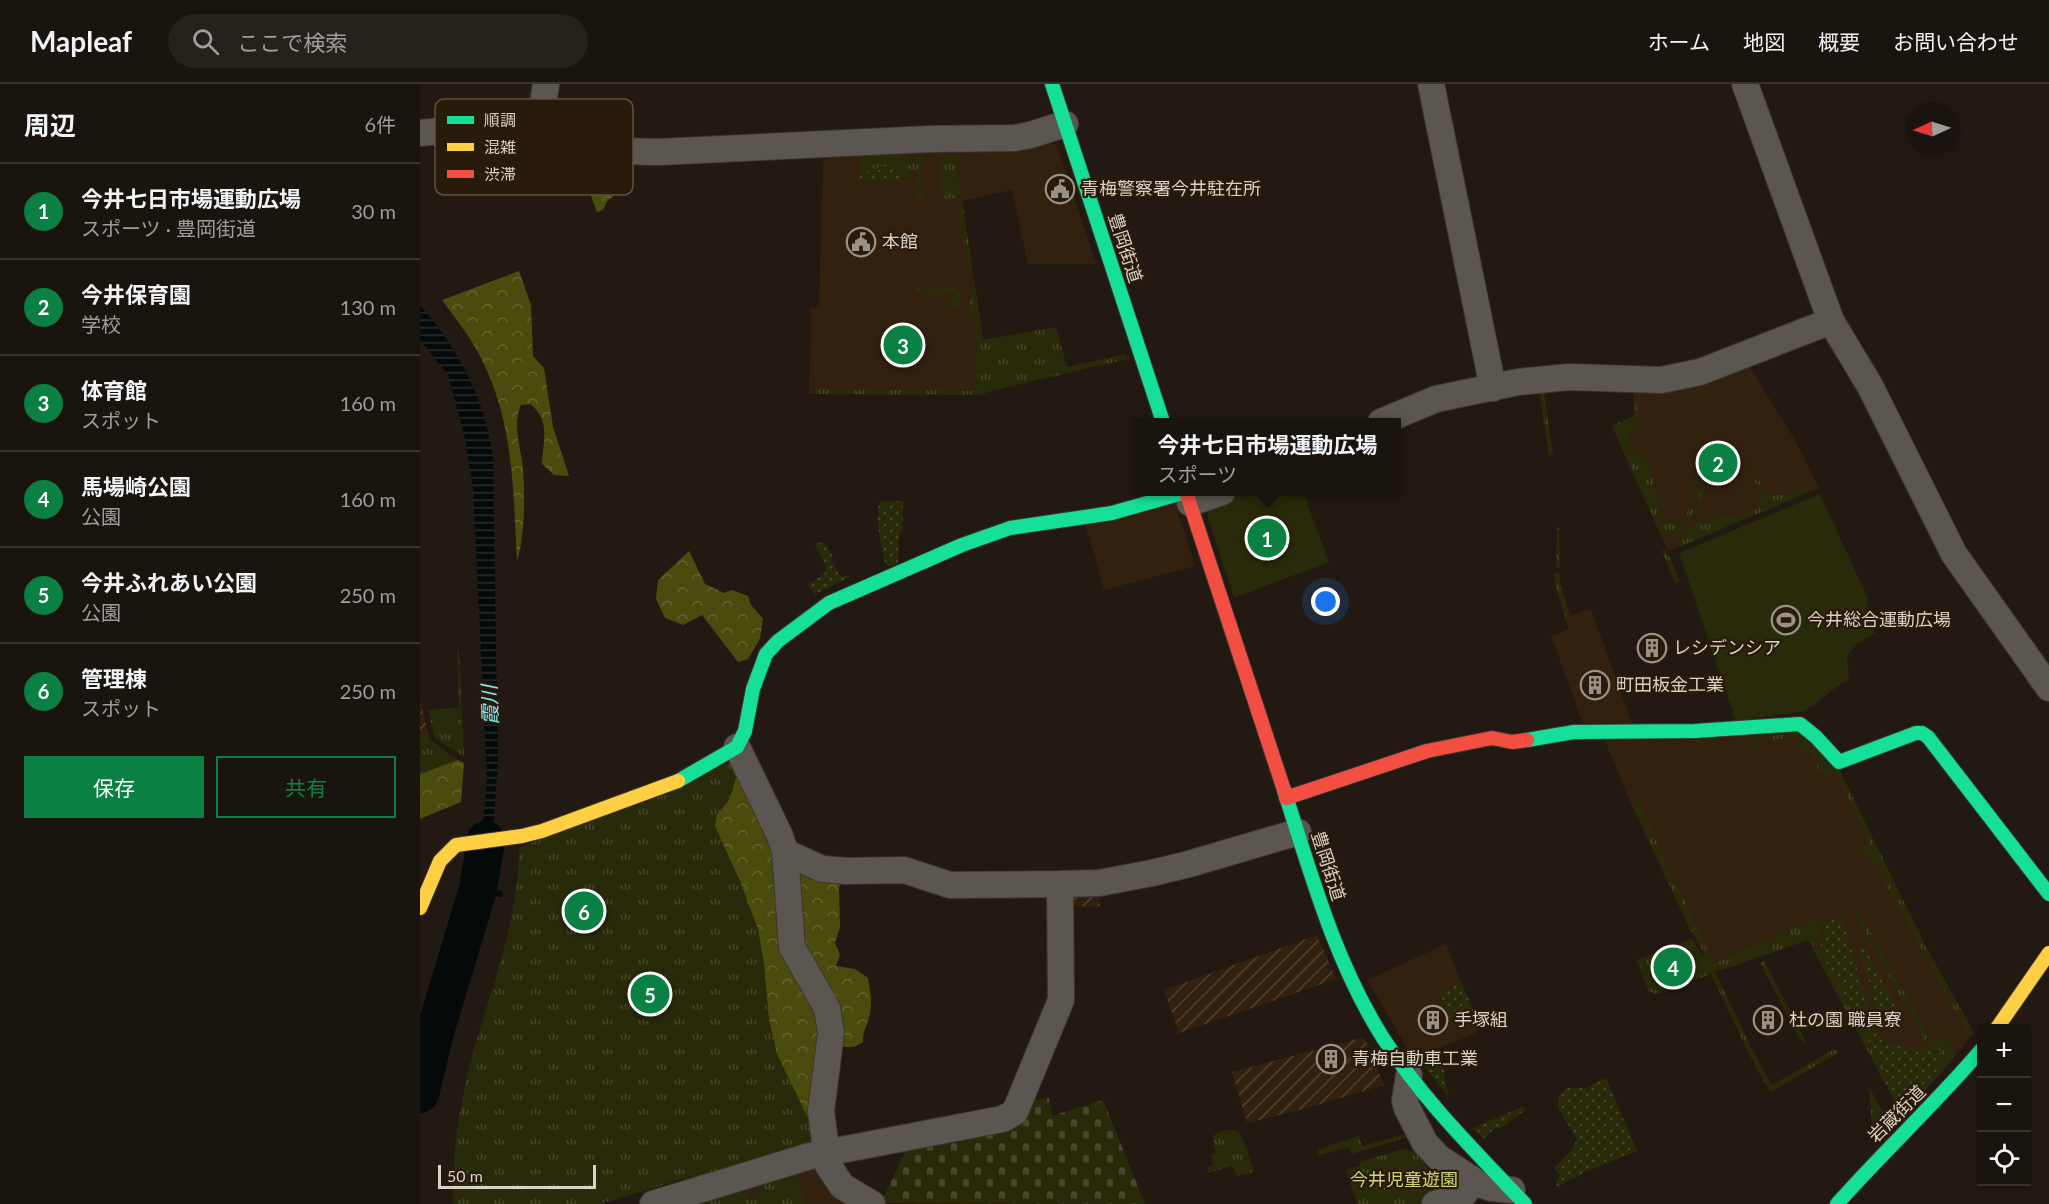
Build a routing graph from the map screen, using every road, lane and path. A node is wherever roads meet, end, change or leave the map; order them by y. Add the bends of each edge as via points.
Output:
1 (546, 84) edge
2 (1052, 84) edge
3 (1431, 84) edge
4 (1745, 84) edge
5 (544, 99) edge
6 (1065, 124) junction
7 (435, 132) edge
8 (420, 133) edge
9 (633, 151) edge
10 (1831, 321) junction
11 (1494, 388) junction
12 (1161, 418) edge
13 (1393, 418) edge
14 (1187, 496) edge
15 (2049, 688) edge
16 (737, 747) junction
17 (1287, 798) junction
18 (1298, 832) junction
19 (785, 852) junction
20 (1060, 884) junction
21 (2049, 894) edge
22 (420, 908) edge
23 (2049, 952) edge
24 (2000, 1024) edge
25 (1977, 1055) edge
26 (1409, 1075) junction
27 (825, 1153) junction
28 (1446, 1162) junction
29 (1473, 1181) junction
30 (1518, 1197) edge
31 (1439, 1202) edge
32 (653, 1204) edge
33 (872, 1204) edge
34 (1837, 1204) edge

1 - 5 street
2 - 6 street, 豊岡街道
3 - 11 street
4 - 10 street
6 - 9 street via 1007,139
6 - 12 street, 豊岡街道
7 - 8 street
10 - 11 street via 1681,377 1647,380 1569,376
10 - 15 street via 1870,386 1954,554
11 - 13 street via 1436,399
14 - 16 street via 1112,513 1011,528 828,603 766,654
14 - 17 street, 豊岡街道
16 - 19 street
16 - 22 street via 678,781 542,831 456,845 440,861
17 - 18 street, 豊岡街道
17 - 21 street via 1427,751 1492,738 1512,742 1574,732 1695,731 1800,723 1839,762 1922,733 1954,768
18 - 20 street via 1152,873 1099,883
18 - 26 street, 豊岡街道 via 1331,932 1352,981
19 - 20 street via 822,869 904,870 950,885
19 - 27 street via 792,947 827,1008 831,1033 821,1111
20 - 27 street via 1061,1000 1015,1112 1003,1119
23 - 24 street
25 - 34 street, 岩蔵街道
26 - 28 street via 1407,1108 1429,1148
26 - 30 street, 豊岡街道
27 - 32 street
27 - 33 street via 842,1186
28 - 29 street
28 - 31 street via 1438,1186
29 - 30 street
29 - 31 street via 1464,1194

